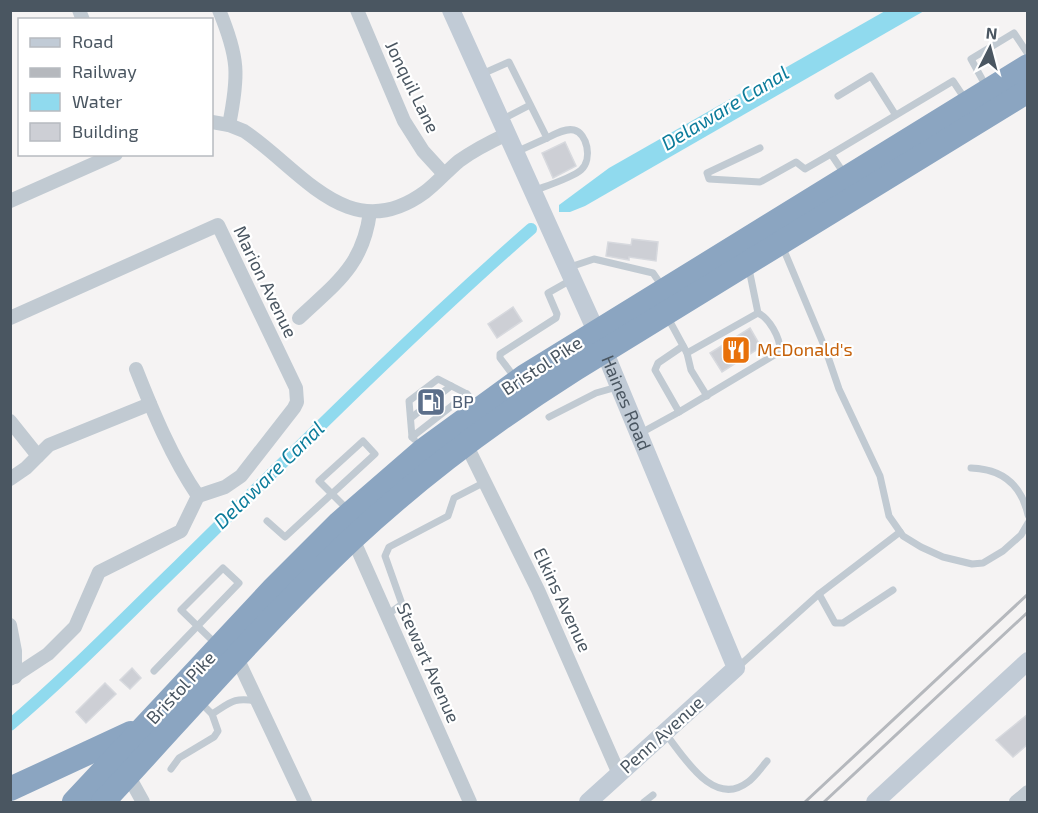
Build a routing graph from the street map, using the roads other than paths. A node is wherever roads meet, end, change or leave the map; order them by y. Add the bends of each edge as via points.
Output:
1 (219, 10) edge
2 (357, 10) edge
3 (452, 10) edge
4 (1028, 54) edge
5 (1028, 66) edge
6 (479, 75) junction
7 (989, 90) junction
8 (1028, 91) edge
9 (838, 96) dead end
10 (967, 103) junction
11 (530, 105) junction
12 (895, 114) junction
13 (213, 123) edge
14 (229, 125) junction
15 (504, 128) junction
16 (547, 138) junction
17 (760, 148) dead end
18 (515, 153) junction
19 (831, 154) junction
20 (111, 156) edge
21 (444, 174) junction
22 (846, 177) junction
23 (533, 191) junction
24 (10, 201) edge
25 (370, 212) junction
26 (781, 242) junction
27 (748, 262) junction
28 (570, 273) junction
29 (665, 301) junction
30 (758, 313) junction
31 (10, 318) edge
32 (299, 318) dead end
33 (600, 341) junction
34 (685, 350) junction
35 (136, 369) dead end
36 (518, 381) junction
37 (451, 386) junction
38 (619, 386) junction
39 (438, 396) dead end
40 (707, 396) junction
41 (473, 401) junction
42 (150, 404) junction
43 (421, 410) dead end
44 (679, 412) junction
45 (549, 417) dead end
46 (411, 418) junction
47 (10, 421) edge
48 (639, 434) junction
49 (417, 444) junction
50 (466, 444) junction
51 (38, 456) junction
52 (971, 468) dead end
53 (10, 479) edge
54 (485, 482) junction
55 (332, 493) junction
56 (198, 496) junction
57 (351, 512) junction
58 (1028, 514) edge
59 (267, 521) dead end
60 (1028, 523) edge
61 (900, 532) junction
62 (353, 539) junction
63 (893, 590) dead end
64 (819, 594) junction
65 (387, 615) junction
66 (10, 625) edge
67 (196, 625) junction
68 (228, 652) junction
69 (1026, 664) edge
70 (736, 668) junction
71 (154, 670) dead end
72 (13, 678) edge
73 (258, 702) junction
74 (205, 707) junction
75 (148, 723) junction
76 (665, 733) junction
77 (767, 761) dead end
78 (171, 769) dead end
79 (619, 774) junction
80 (128, 775) junction
81 (10, 789) edge
82 (1028, 792) edge
83 (653, 795) dead end
84 (74, 802) edge
85 (103, 802) edge
86 (143, 802) edge
87 (305, 802) edge
88 (470, 802) edge
89 (588, 802) edge
90 (644, 802) edge
91 (875, 802) edge
92 (1016, 802) edge

1 - 14 street via 236,58
2 - 21 street, Jonquil Lane via 404,121
3 - 6 street, Haines Road
4 - 7 lane via 1014,33 971,59
5 - 7 highway, Bristol Pike
6 - 11 lane via 509,62
6 - 15 street, Haines Road
7 - 10 highway, Bristol Pike
8 - 26 highway, Bristol Pike
9 - 12 lane via 871,76
10 - 12 lane via 953,81
10 - 22 highway, Bristol Pike
11 - 15 lane
11 - 16 lane
12 - 19 lane
13 - 14 street
14 - 25 street via 253,137 335,202
15 - 18 street, Haines Road
15 - 21 street
16 - 18 lane
16 - 23 lane via 575,130 589,153 588,160 580,171
17 - 19 lane via 707,173 709,178 760,182 796,162 805,169
18 - 23 street, Haines Road
19 - 22 lane
20 - 24 street
21 - 25 street via 408,202
22 - 29 highway, Bristol Pike
23 - 28 street, Haines Road
25 - 32 street via 354,263
26 - 27 highway, Bristol Pike
26 - 61 lane via 839,389 880,476 889,516
27 - 29 highway, Bristol Pike
27 - 30 lane
28 - 29 lane via 594,258 653,273
28 - 33 street, Haines Road
28 - 36 lane via 548,293 556,318 500,354
29 - 33 highway, Bristol Pike
29 - 34 lane
30 - 34 lane
30 - 40 lane via 765,316 780,341 780,350
31 - 56 street, Marion Avenue via 218,225 296,388 297,402 241,476 225,487
33 - 36 highway, Bristol Pike
33 - 38 street, Haines Road
33 - 50 highway, Bristol Pike
34 - 40 lane via 691,370
34 - 44 lane via 657,363 655,370
35 - 42 street
36 - 41 highway, Bristol Pike
37 - 39 lane
37 - 41 lane
37 - 46 lane via 438,379 409,401
38 - 45 lane
38 - 48 street, Haines Road
40 - 44 lane
41 - 49 highway, Bristol Pike
42 - 51 street via 49,445
42 - 56 street
43 - 46 lane
44 - 48 lane
46 - 49 lane
47 - 51 street
48 - 70 street, Haines Road
49 - 57 highway, Bristol Pike
50 - 54 street, Elkins Avenue
50 - 62 highway, Bristol Pike
51 - 53 street
52 - 58 lane via 1003,475 1017,490
54 - 65 lane via 454,498 447,516 389,547 385,556 402,604
54 - 79 street, Elkins Avenue via 538,590
55 - 55 lane via 320,481 363,441 375,454
55 - 57 lane
55 - 59 lane via 285,537
56 - 72 street via 181,531 99,572 75,627 48,654
57 - 68 highway, Bristol Pike via 290,572
60 - 61 lane via 1021,536 1003,551 972,564 921,547
61 - 64 lane
62 - 65 street, Stewart Avenue
62 - 68 highway, Bristol Pike
63 - 64 lane via 843,623 835,623
64 - 70 lane
65 - 88 street, Stewart Avenue
66 - 72 street via 15,651
67 - 67 lane via 181,610 223,568 238,583
67 - 68 lane
67 - 71 lane
68 - 73 street
68 - 74 highway, Bristol Pike
68 - 75 highway, Bristol Pike
69 - 91 street
70 - 76 street, Penn Avenue
73 - 74 lane via 241,699
73 - 87 street
74 - 78 lane via 218,731
74 - 80 highway, Bristol Pike
75 - 81 highway
75 - 84 highway, Bristol Pike
76 - 77 lane via 700,777 724,790 748,783
76 - 79 street, Penn Avenue
79 - 89 street, Penn Avenue
80 - 85 highway, Bristol Pike
80 - 86 street
82 - 92 street
83 - 90 lane

